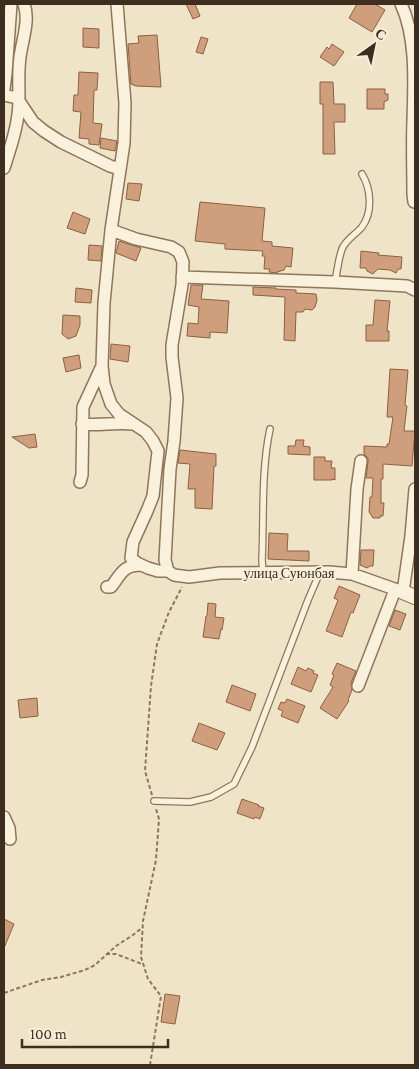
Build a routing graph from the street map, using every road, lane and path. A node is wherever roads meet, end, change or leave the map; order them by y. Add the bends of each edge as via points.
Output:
1 (11, 4) edge
2 (24, 4) edge
3 (117, 4) edge
4 (401, 4) edge
5 (21, 52) junction
6 (8, 55) junction
7 (4, 89) edge
8 (4, 95) edge
9 (19, 101) junction
10 (4, 168) edge
11 (120, 168) junction
12 (362, 174) dead end
13 (414, 202) edge
14 (111, 230) junction
15 (182, 277) junction
16 (335, 282) junction
17 (415, 290) edge
18 (102, 366) junction
19 (82, 424) junction
20 (134, 424) junction
21 (270, 429) dead end
22 (361, 461) dead end
23 (80, 482) dead end
24 (415, 489) edge
25 (141, 565) junction
26 (168, 571) junction
27 (320, 572) junction
28 (263, 573) junction
29 (352, 574) junction
30 (189, 577) junction
31 (107, 587) dead end
32 (404, 593) edge
33 (358, 686) dead end
34 (154, 801) junction
35 (4, 817) edge
36 (10, 839) dead end
37 (143, 927) junction
38 (106, 954) junction
39 (143, 965) junction
40 (4, 994) edge
41 (150, 1065) edge

1 - 6 street
2 - 5 street via 26,21
3 - 11 street via 125,103
4 - 13 street via 411,40
5 - 6 street
5 - 9 street
6 - 7 street
8 - 9 street
9 - 10 street via 13,140
9 - 11 street via 33,122 44,131 110,166
11 - 14 street
12 - 16 lane via 367,182 369,210 362,227 343,246
14 - 15 street via 179,252 183,262
14 - 18 street
15 - 16 street
15 - 26 street via 172,357 177,398 165,560
16 - 17 street via 407,286
18 - 19 street via 83,407
18 - 20 street via 111,404
19 - 20 street
19 - 23 street
20 - 25 street via 146,432 158,451 153,496 133,542 131,558
21 - 28 lane via 265,473
22 - 29 street
24 - 32 street
25 - 26 street
25 - 31 street via 130,566 112,587
26 - 30 street
27 - 28 street, улица Суюнбая
27 - 29 street, улица Суюнбая
27 - 34 lane via 252,747 234,784 211,797 190,802
28 - 30 street, улица Суюнбая
29 - 32 street, улица Суюнбая
30 - 34 path via 169,612 157,644 145,771
32 - 33 street
34 - 37 path via 159,818 156,860
35 - 36 street via 10,828
37 - 38 path
37 - 39 path via 140,957
38 - 39 path via 116,954
38 - 40 path via 85,970 42,980
39 - 41 path via 148,979 161,996

